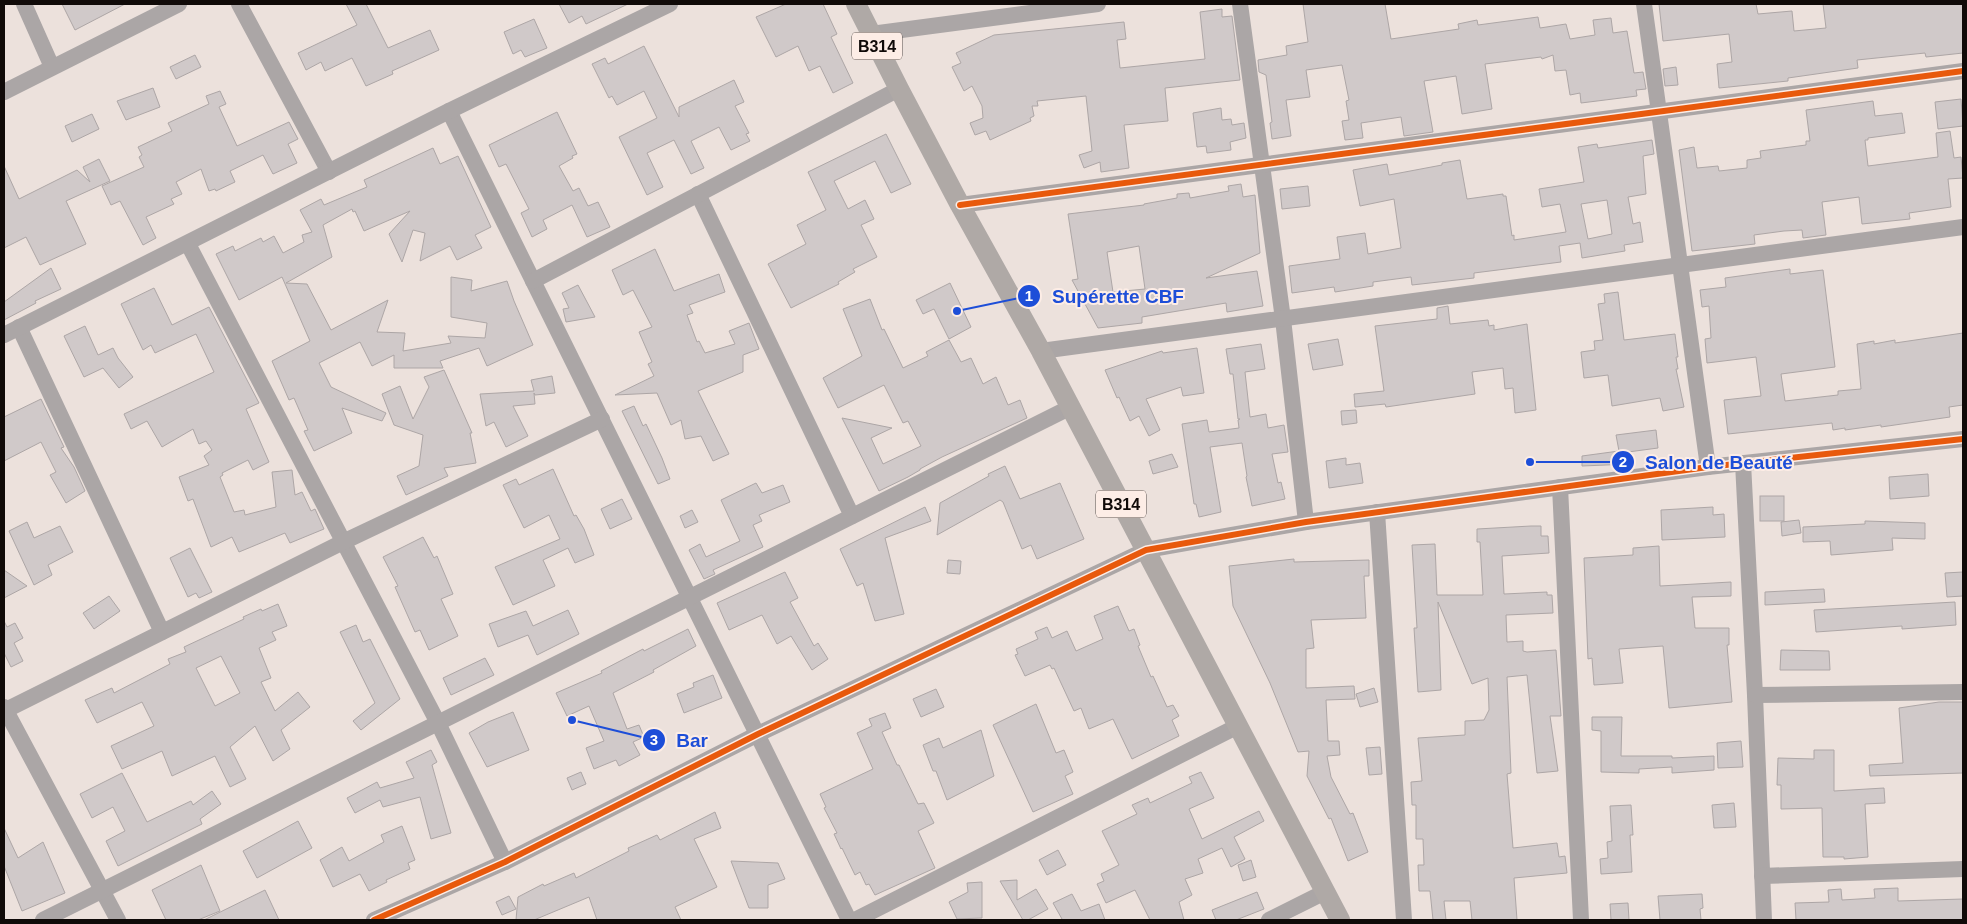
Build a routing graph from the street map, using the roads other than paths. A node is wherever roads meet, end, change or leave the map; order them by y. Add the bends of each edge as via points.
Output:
1 (24, 4) edge
2 (179, 4) edge
3 (239, 4) edge
4 (670, 4) edge
5 (856, 4) edge
6 (1098, 4) edge
7 (1240, 4) edge
8 (1644, 4) edge
9 (871, 34) junction
10 (52, 67) junction
11 (1963, 71) edge
12 (899, 89) junction
13 (4, 92) edge
14 (449, 110) junction
15 (1658, 112) junction
16 (1261, 165) junction
17 (329, 172) junction
18 (698, 194) junction
19 (960, 205) junction
20 (1963, 227) edge
21 (188, 244) junction
22 (1680, 266) junction
23 (533, 281) junction
24 (1283, 319) junction
25 (19, 327) junction
26 (4, 335) edge
27 (1041, 351) junction
28 (1071, 407) junction
29 (602, 419) junction
30 (1963, 439) edge
31 (1743, 463) junction
32 (1708, 467) junction
33 (1560, 488) junction
34 (1377, 512) junction
35 (852, 516) junction
36 (1306, 522) junction
37 (343, 542) junction
38 (1146, 550) junction
39 (690, 598) junction
40 (162, 632) junction
41 (1963, 692) edge
42 (1755, 695) junction
43 (4, 709) edge
44 (438, 723) junction
45 (1238, 726) junction
46 (758, 734) junction
47 (505, 862) junction
48 (1963, 869) edge
49 (1762, 876) junction
50 (102, 890) junction
51 (1325, 892) junction
52 (43, 920) edge
53 (118, 920) edge
54 (374, 920) edge
55 (849, 920) edge
56 (855, 920) edge
57 (1268, 920) edge
58 (1340, 920) edge
59 (1404, 920) edge
60 (1581, 920) edge
61 (1764, 920) edge

1 - 10 street
2 - 10 street
3 - 17 street
4 - 14 street
5 - 9 main road, B314
6 - 9 street
7 - 16 street
8 - 15 street
9 - 12 main road, B314
10 - 13 street
11 - 15 street
12 - 18 street
12 - 19 main road, B314
14 - 17 street
14 - 23 street
15 - 16 street
15 - 22 street
16 - 19 street
16 - 24 street
17 - 21 street
18 - 23 street
18 - 35 street
19 - 27 main road, B314
20 - 22 street
21 - 25 street
21 - 37 street
22 - 24 street
22 - 32 street
23 - 29 street
24 - 27 street
24 - 36 street
25 - 26 street
25 - 40 street
27 - 28 main road, B314
28 - 35 street
28 - 38 main road, B314
29 - 37 street
29 - 39 street
30 - 31 street
31 - 32 street
31 - 42 street
32 - 33 street
33 - 34 street
33 - 60 street
34 - 36 street
34 - 59 street
35 - 39 street
36 - 38 street
37 - 40 street
37 - 44 street
38 - 45 main road, B314
38 - 46 street
39 - 44 street
39 - 46 street
40 - 43 street
41 - 42 street
42 - 49 street
43 - 50 street
44 - 47 street
44 - 50 street
45 - 51 main road, B314
45 - 56 street
46 - 47 street
46 - 55 street
47 - 54 street
48 - 49 street
49 - 61 street
50 - 52 street
50 - 53 street
51 - 57 street
51 - 58 main road, B314

